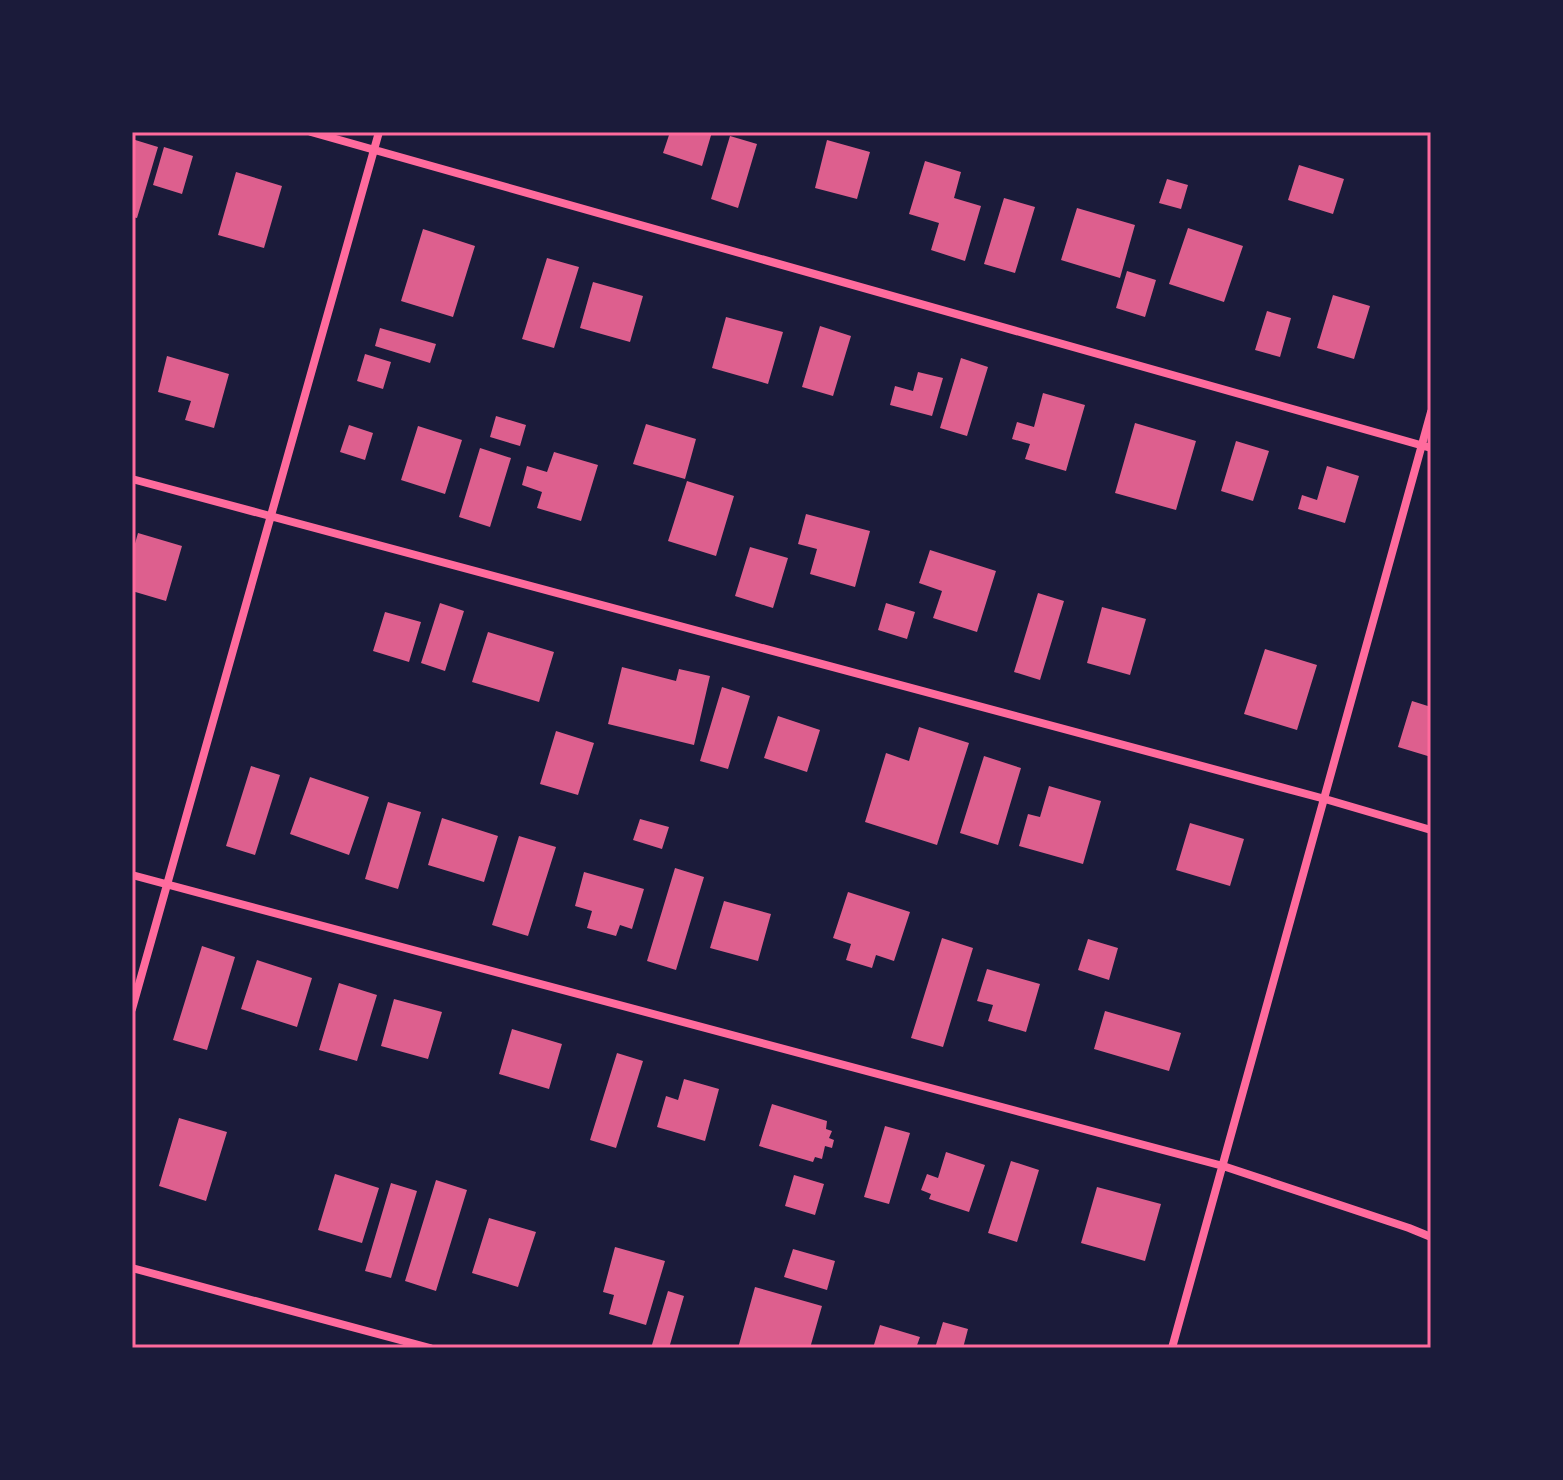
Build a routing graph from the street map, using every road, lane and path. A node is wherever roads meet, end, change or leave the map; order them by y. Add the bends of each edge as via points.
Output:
1 (311, 132) edge
2 (379, 132) edge
3 (374, 149) junction
4 (1431, 412) edge
5 (1427, 447) edge
6 (132, 479) edge
7 (270, 516) junction
8 (1325, 799) junction
9 (1431, 830) edge
10 (132, 875) edge
11 (168, 885) junction
12 (132, 1009) edge
13 (1223, 1166) junction
14 (1431, 1237) edge
15 (132, 1268) edge
16 (430, 1348) edge
17 (1172, 1348) edge

1 - 3 street
2 - 3 street
3 - 5 street
3 - 7 street
4 - 5 street
5 - 8 street
6 - 7 street
7 - 8 street
7 - 11 street
8 - 9 street
8 - 13 street
10 - 11 street
11 - 12 street
11 - 13 street
13 - 14 street
13 - 17 street
15 - 16 street

